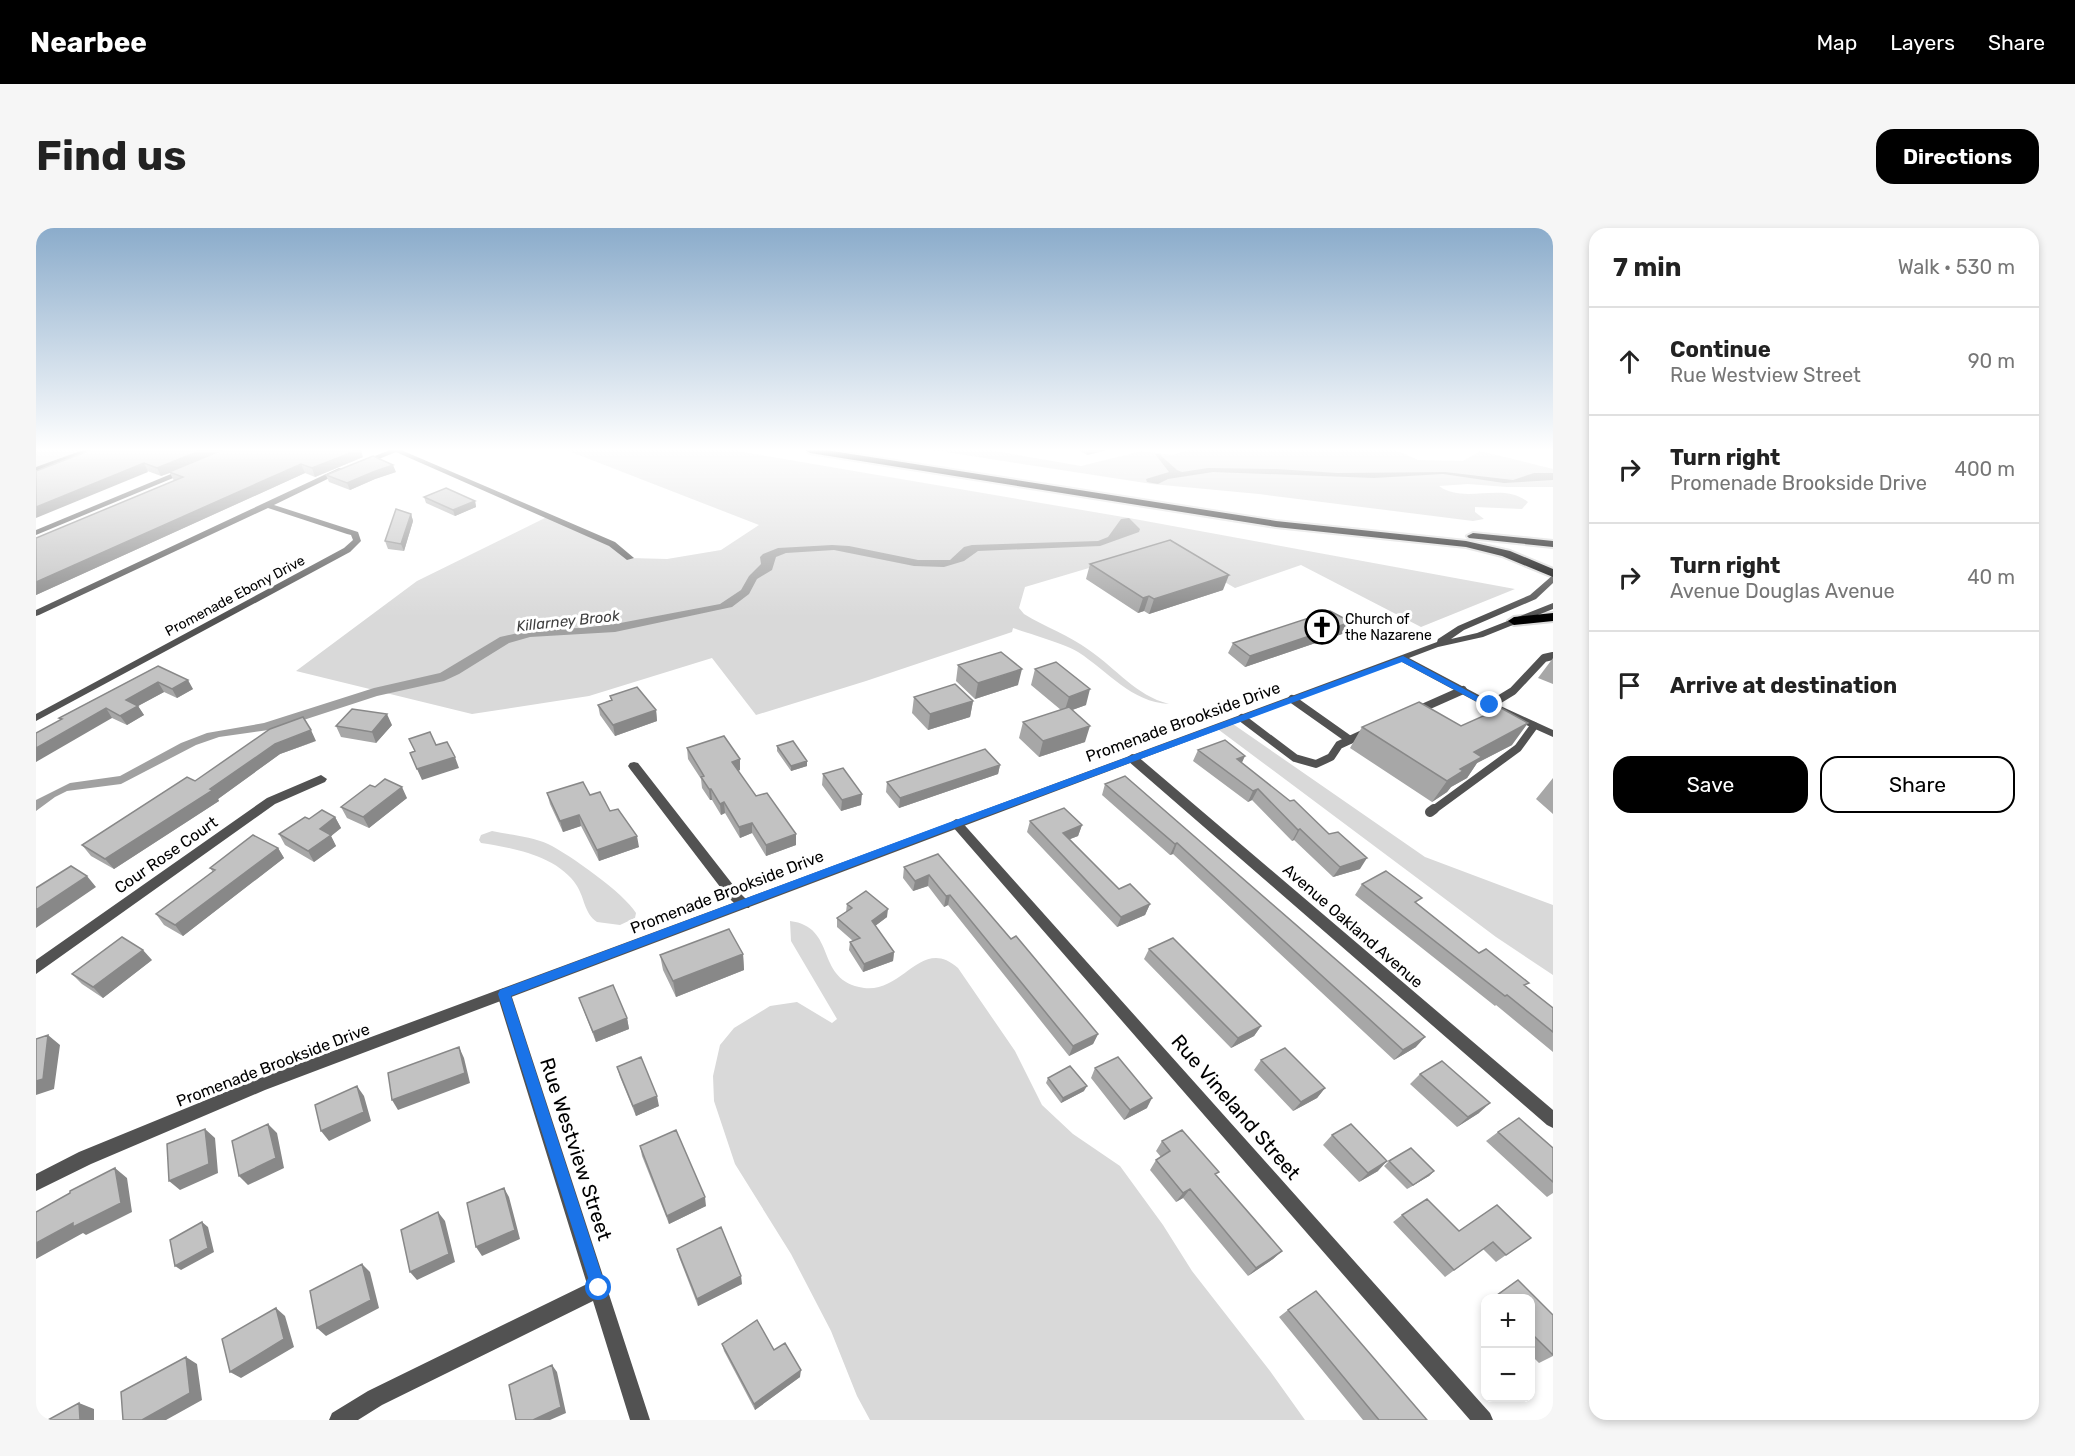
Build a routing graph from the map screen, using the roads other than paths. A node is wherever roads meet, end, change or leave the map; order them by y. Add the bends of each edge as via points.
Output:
1 (102, 506) edge
2 (267, 506) edge
3 (270, 506) edge
4 (525, 506) edge
5 (1160, 506) edge
6 (1213, 506) edge
7 (36, 533) edge
8 (1553, 544) edge
9 (1553, 552) edge
10 (630, 558) dead end
11 (1553, 573) edge
12 (1553, 578) edge
13 (1553, 606) edge
14 (36, 613) edge
15 (1553, 618) edge
16 (1514, 621) junction
17 (1436, 645) junction
18 (1553, 656) edge
19 (1403, 659) junction
20 (1463, 690) junction
21 (1292, 699) junction
22 (1490, 705) junction
23 (1413, 713) edge
24 (36, 718) edge
25 (1242, 718) junction
26 (1381, 726) edge
27 (1534, 726) junction
28 (1553, 734) edge
29 (1350, 740) junction
30 (1132, 758) junction
31 (634, 766) dead end
32 (321, 779) dead end
33 (1430, 812) dead end
34 (956, 823) junction
35 (744, 904) junction
36 (36, 968) edge
37 (504, 994) junction
38 (1553, 1119) edge
39 (36, 1183) edge
40 (599, 1288) junction
41 (339, 1420) edge
42 (640, 1420) edge
43 (1483, 1420) edge

1 - 7 street
2 - 14 street
3 - 24 street, Promenade Ebony Drive via 350,532 358,538 356,543
4 - 10 street via 604,540
5 - 11 highway via 1276,524 1466,544 1506,553
6 - 8 highway
9 - 11 highway via 1546,558
12 - 17 street, Promenade Brookside Drive via 1533,597 1461,628
13 - 16 street, Promenade Brookside Drive
15 - 16 highway
16 - 17 street, Promenade Brookside Drive via 1480,635
17 - 19 street, Promenade Brookside Drive
18 - 22 lane via 1544,658 1513,691
19 - 20 street
19 - 21 street, Promenade Brookside Drive
20 - 22 street
20 - 23 lane
21 - 25 street, Promenade Brookside Drive
21 - 29 lane
22 - 27 street
25 - 29 lane via 1295,758 1316,764
25 - 30 street, Promenade Brookside Drive
26 - 29 lane
27 - 28 street
27 - 33 lane via 1518,748
30 - 34 street, Promenade Brookside Drive
30 - 38 street, Avenue Oakland Avenue
31 - 35 street via 732,894
32 - 36 street, Cour Rose Court via 271,801
34 - 35 street, Promenade Brookside Drive
34 - 43 street, Rue Vineland Street
35 - 37 street, Promenade Brookside Drive
37 - 39 street, Promenade Brookside Drive via 260,1085 85,1158
37 - 40 street, Rue Westview Street
40 - 41 street via 375,1398
40 - 42 street, Rue Westview Street

